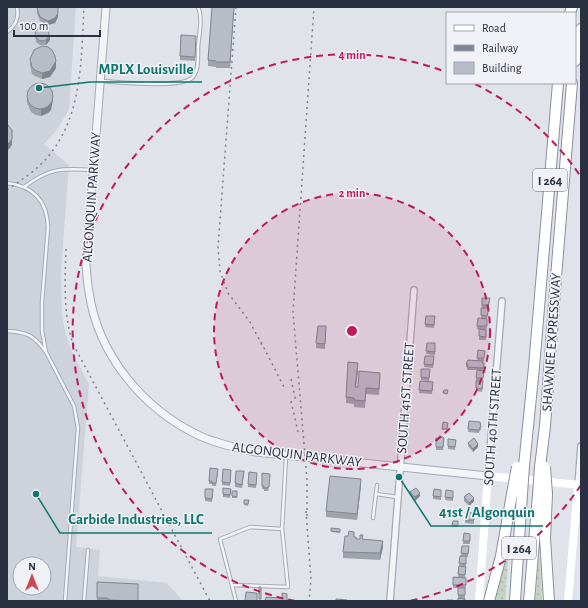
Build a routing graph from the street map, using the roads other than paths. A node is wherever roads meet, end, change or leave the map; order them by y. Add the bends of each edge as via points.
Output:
1 (17, 7) edge
2 (106, 7) edge
3 (198, 7) edge
4 (581, 29) edge
5 (7, 32) edge
6 (576, 56) edge
7 (100, 81) junction
8 (558, 84) edge
9 (572, 84) edge
10 (92, 170) junction
11 (7, 183) edge
12 (24, 187) junction
13 (414, 290) dead end
14 (502, 301) dead end
15 (7, 332) edge
16 (46, 352) junction
17 (581, 446) edge
18 (286, 455) junction
19 (400, 468) junction
20 (488, 476) junction
21 (377, 485) dead end
22 (579, 485) edge
23 (376, 494) junction
24 (517, 494) junction
25 (542, 495) junction
26 (398, 497) junction
27 (373, 518) dead end
28 (282, 529) junction
29 (88, 550) dead end
30 (232, 585) junction
31 (66, 601) edge
32 (84, 601) edge
33 (236, 601) edge
34 (390, 601) edge
35 (479, 601) edge
36 (489, 601) edge
37 (515, 601) edge
38 (529, 601) edge
39 (549, 601) edge
40 (568, 601) edge

1 - 5 lane via 15,26
2 - 7 street, ALGONQUIN PARKWAY
3 - 7 lane via 199,36 193,78 173,84
4 - 6 highway
7 - 10 street, ALGONQUIN PARKWAY
8 - 24 highway, SHAWNEE EXPRESSWAY / I 264, bridge via 538,319
9 - 25 highway, SHAWNEE EXPRESSWAY / I 264, bridge via 542,467
10 - 12 lane via 55,170 37,177
10 - 18 street, ALGONQUIN PARKWAY via 86,254 89,292 105,344 126,378 154,406 184,428 202,437 236,448
11 - 12 lane
12 - 16 lane via 41,200 47,216 42,323
13 - 19 street, SOUTH 41ST STREET
14 - 20 street, SOUTH 40TH STREET
15 - 16 lane via 23,333 32,337
16 - 31 lane via 74,406 78,428
17 - 22 street
18 - 19 street, ALGONQUIN PARKWAY
18 - 28 lane
19 - 20 street, ALGONQUIN PARKWAY
19 - 26 street, SOUTH 41ST STREET
20 - 22 main road, ALGONQUIN PARKWAY
20 - 35 main road, SOUTH 40TH STREET
21 - 23 lane
22 - 40 main road
23 - 26 lane
23 - 27 lane
24 - 36 highway
24 - 37 highway, I 264
25 - 38 highway, SHAWNEE EXPRESSWAY / I 264
25 - 39 highway
26 - 34 street, SOUTH 41ST STREET
28 - 30 lane via 250,527 220,539
28 - 30 lane via 288,587
29 - 32 lane
30 - 33 lane

